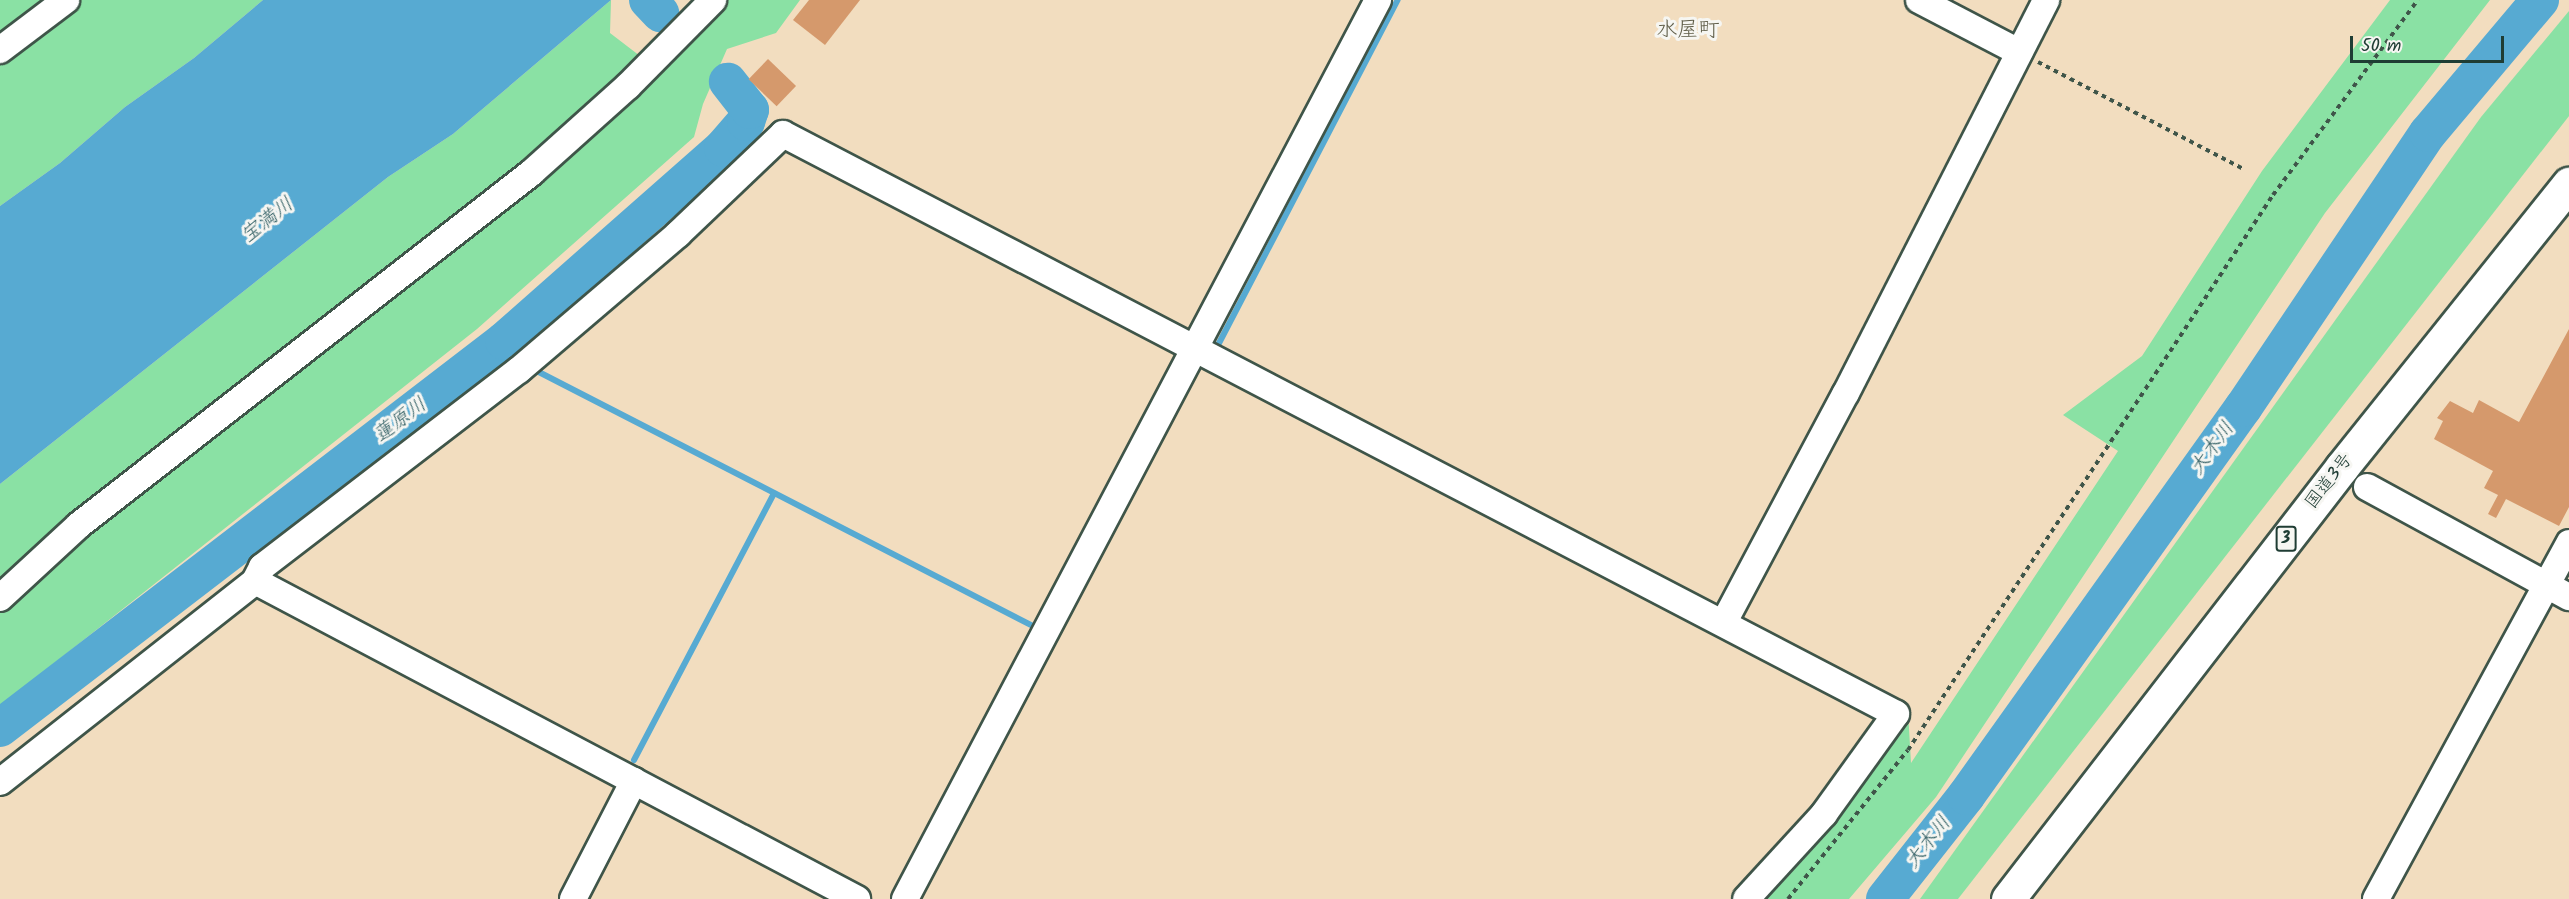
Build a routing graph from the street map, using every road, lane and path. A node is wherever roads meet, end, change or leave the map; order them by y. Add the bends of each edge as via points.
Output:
1 (66, 0) edge
2 (713, 0) edge
3 (1378, 0) edge
4 (1918, 0) edge
5 (2046, 0) edge
6 (2418, 0) edge
7 (0, 50) edge
8 (2019, 52) junction
9 (2242, 168) dead end
10 (2569, 184) edge
11 (1195, 349) junction
12 (2367, 488) dead end
13 (2569, 543) edge
14 (255, 581) junction
15 (2547, 585) junction
16 (3, 588) edge
17 (2569, 597) edge
18 (1724, 622) junction
19 (634, 781) junction
20 (0, 782) edge
21 (573, 899) edge
22 (857, 899) edge
23 (905, 899) edge
24 (1746, 899) edge
25 (1788, 899) edge
26 (2008, 899) edge
27 (2376, 899) edge

1 - 7 street
2 - 16 street via 628,86 531,173
3 - 11 street
4 - 8 street
5 - 8 street
6 - 25 path via 2273,195 1908,750
8 - 9 path
8 - 18 street via 1846,393
10 - 26 highway, 国道3号 / 3 via 2342,467
11 - 14 street via 783,134 678,234 528,362 261,567
11 - 18 street
11 - 23 street
12 - 15 street
13 - 15 street
14 - 19 street
14 - 20 street
15 - 17 street
15 - 27 street
18 - 24 street via 1896,714 1824,814
19 - 21 street
19 - 22 street

